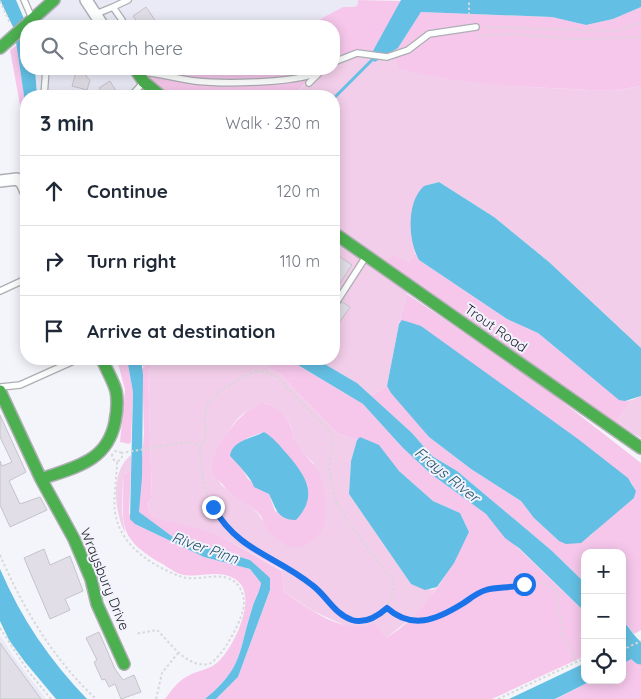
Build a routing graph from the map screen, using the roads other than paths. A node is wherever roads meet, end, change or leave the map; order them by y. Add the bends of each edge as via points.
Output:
1 (24, 0) edge
2 (54, 0) edge
3 (86, 0) edge
4 (128, 0) edge
5 (113, 7) junction
6 (96, 14) junction
7 (33, 20) edge
8 (34, 20) edge
9 (100, 20) edge
10 (122, 20) dead end
11 (476, 27) road end
12 (20, 30) edge
13 (0, 48) edge
14 (340, 59) edge
15 (46, 75) edge
16 (139, 75) edge
17 (162, 75) edge
18 (310, 75) edge
19 (317, 75) edge
20 (144, 82) junction
21 (309, 83) dead end
22 (44, 90) edge
23 (137, 90) edge
24 (154, 90) edge
25 (20, 181) edge
26 (2, 182) edge
27 (340, 237) edge
28 (366, 256) junction
29 (20, 282) edge
30 (0, 290) edge
31 (340, 297) edge
32 (64, 365) edge
33 (105, 365) edge
34 (0, 387) edge
35 (0, 391) edge
36 (641, 448) edge
37 (41, 479) junction
38 (124, 664) dead end

1 - 7 lane
2 - 8 street
3 - 6 street
4 - 5 lane
5 - 6 lane
5 - 10 lane
6 - 9 street
11 - 14 lane via 433,32 402,53 382,57 355,53
12 - 13 street
15 - 22 lane
16 - 20 street
17 - 18 lane via 220,82
19 - 21 lane
20 - 23 lane
20 - 24 street
25 - 26 street
27 - 28 street, Trout Road
28 - 31 lane
28 - 36 street, Trout Road
29 - 30 lane
32 - 34 lane via 20,384
33 - 37 street via 117,399 107,445 97,456
35 - 37 street, Wraysbury Drive
37 - 38 street, Wraysbury Drive via 74,539 91,578 97,604

